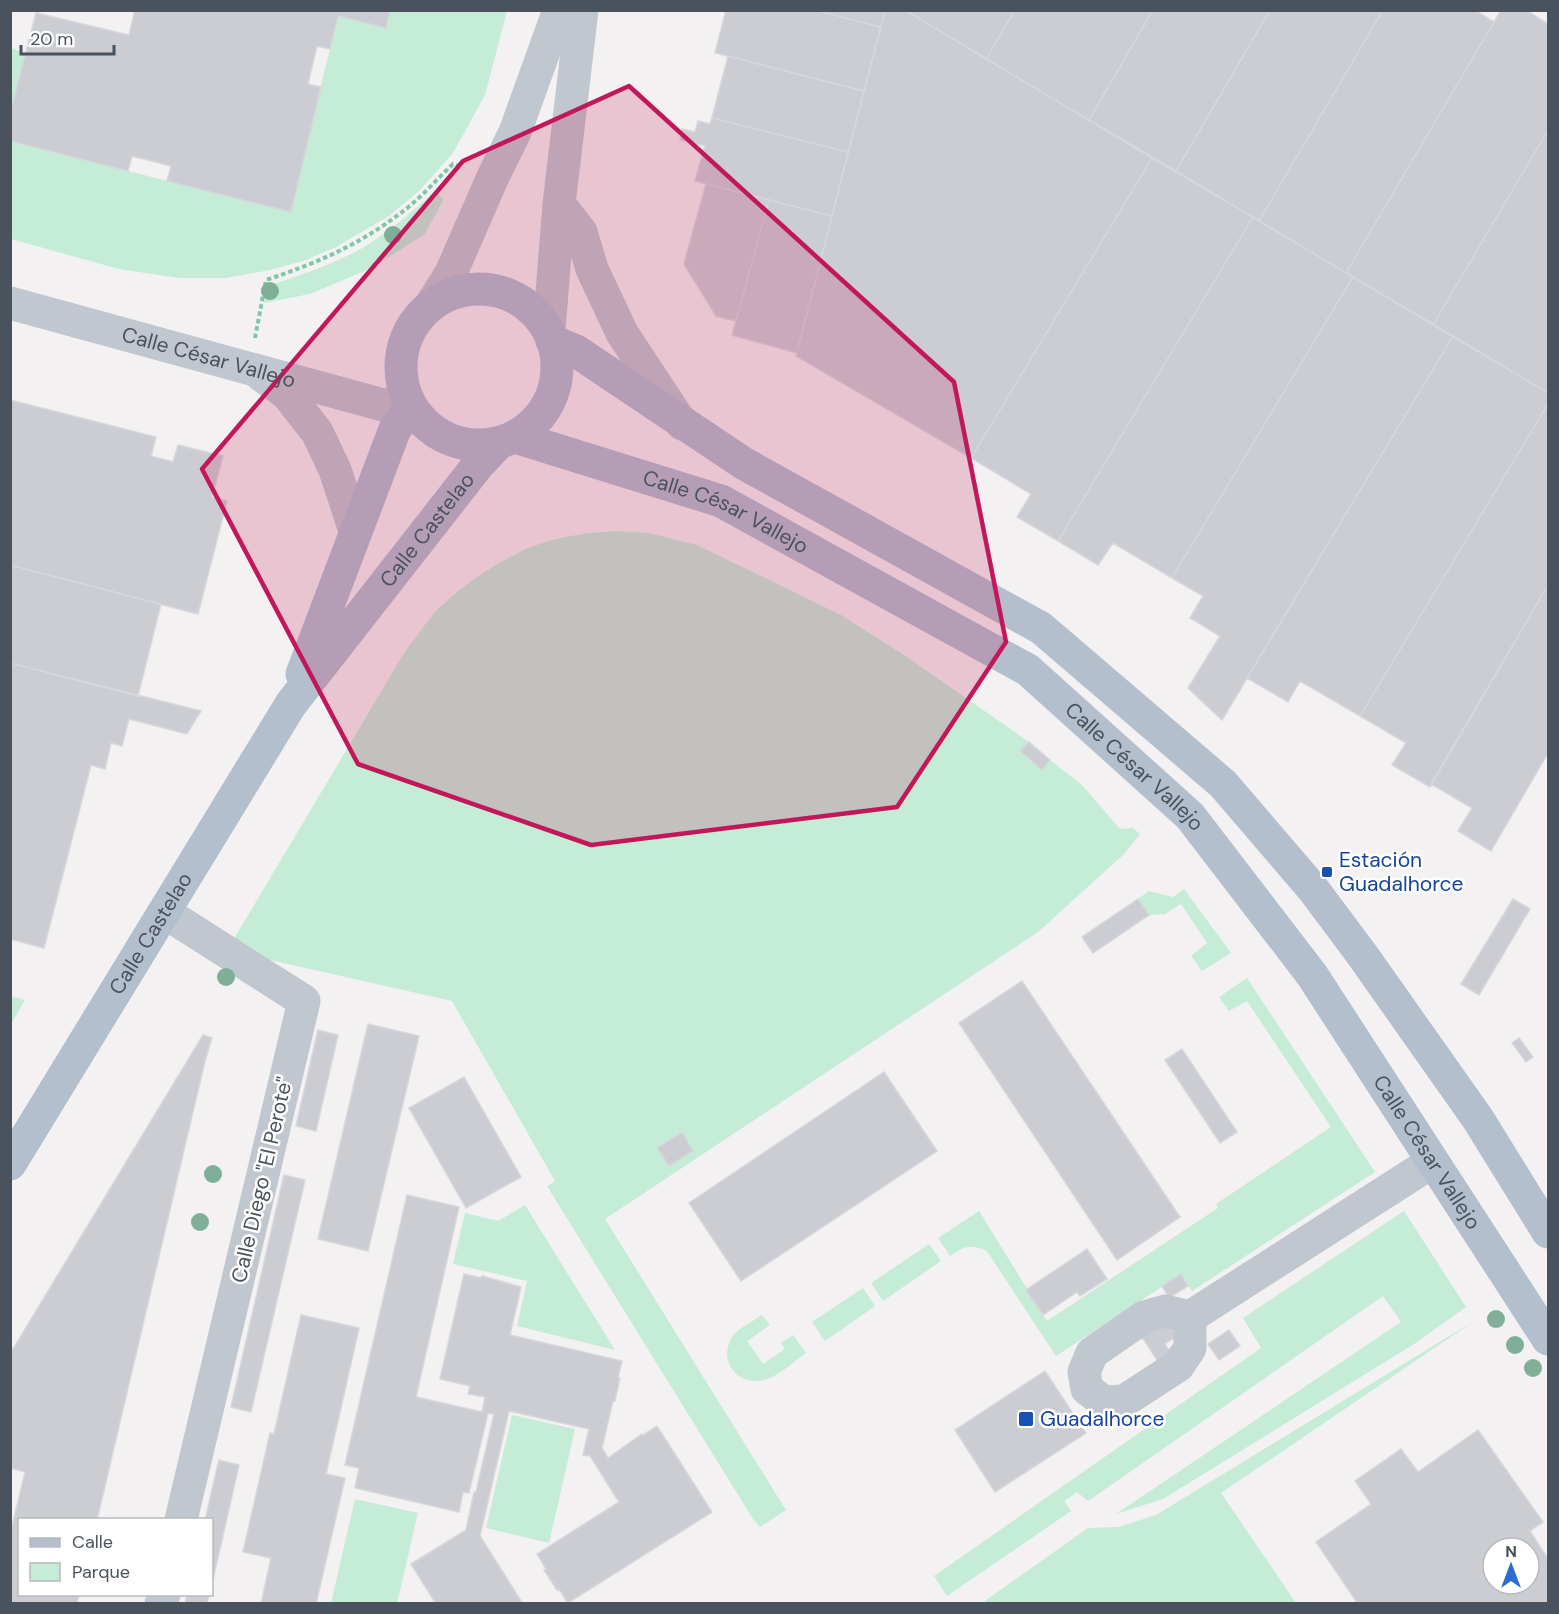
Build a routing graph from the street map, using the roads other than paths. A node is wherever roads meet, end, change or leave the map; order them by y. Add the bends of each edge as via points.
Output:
1 (559, 10) edge
2 (582, 10) edge
3 (559, 204) junction
4 (10, 303) edge
5 (431, 305) junction
6 (551, 336) junction
7 (250, 367) junction
8 (410, 403) junction
9 (682, 424) junction
10 (507, 440) junction
11 (355, 531) junction
12 (291, 704) junction
13 (164, 912) junction
14 (1432, 1162) junction
15 (10, 1164) edge
16 (1548, 1232) edge
17 (1190, 1317) dead end
18 (1548, 1340) edge
19 (181, 1518) edge

1 - 5 street via 515,132 450,273
2 - 3 street
3 - 6 street
3 - 9 street via 581,232 592,269 622,333
4 - 7 street, Calle César Vallejo
5 - 6 main road via 467,290 506,293 538,315
5 - 8 main road via 413,325 403,348 401,374
6 - 9 main road, Calle César Vallejo
6 - 10 main road via 558,359 549,405 534,423
7 - 8 street, Calle César Vallejo via 383,405
7 - 11 street via 287,394 317,432 335,470
8 - 10 main road via 434,431 465,444
8 - 11 main road, Calle Castelao via 395,429
9 - 16 main road, Calle César Vallejo via 743,463 1041,628 1224,784 1313,889 1362,956 1478,1119
10 - 12 main road, Calle Castelao via 478,465
10 - 14 main road, Calle César Vallejo via 721,501 1028,670 1190,816 1312,975
11 - 12 main road, Calle Castelao
12 - 13 main road, Calle Castelao
13 - 15 main road, Calle Castelao
13 - 19 street, Calle Diego "El Perote" via 304,1001
14 - 17 street
14 - 18 main road, Calle César Vallejo

